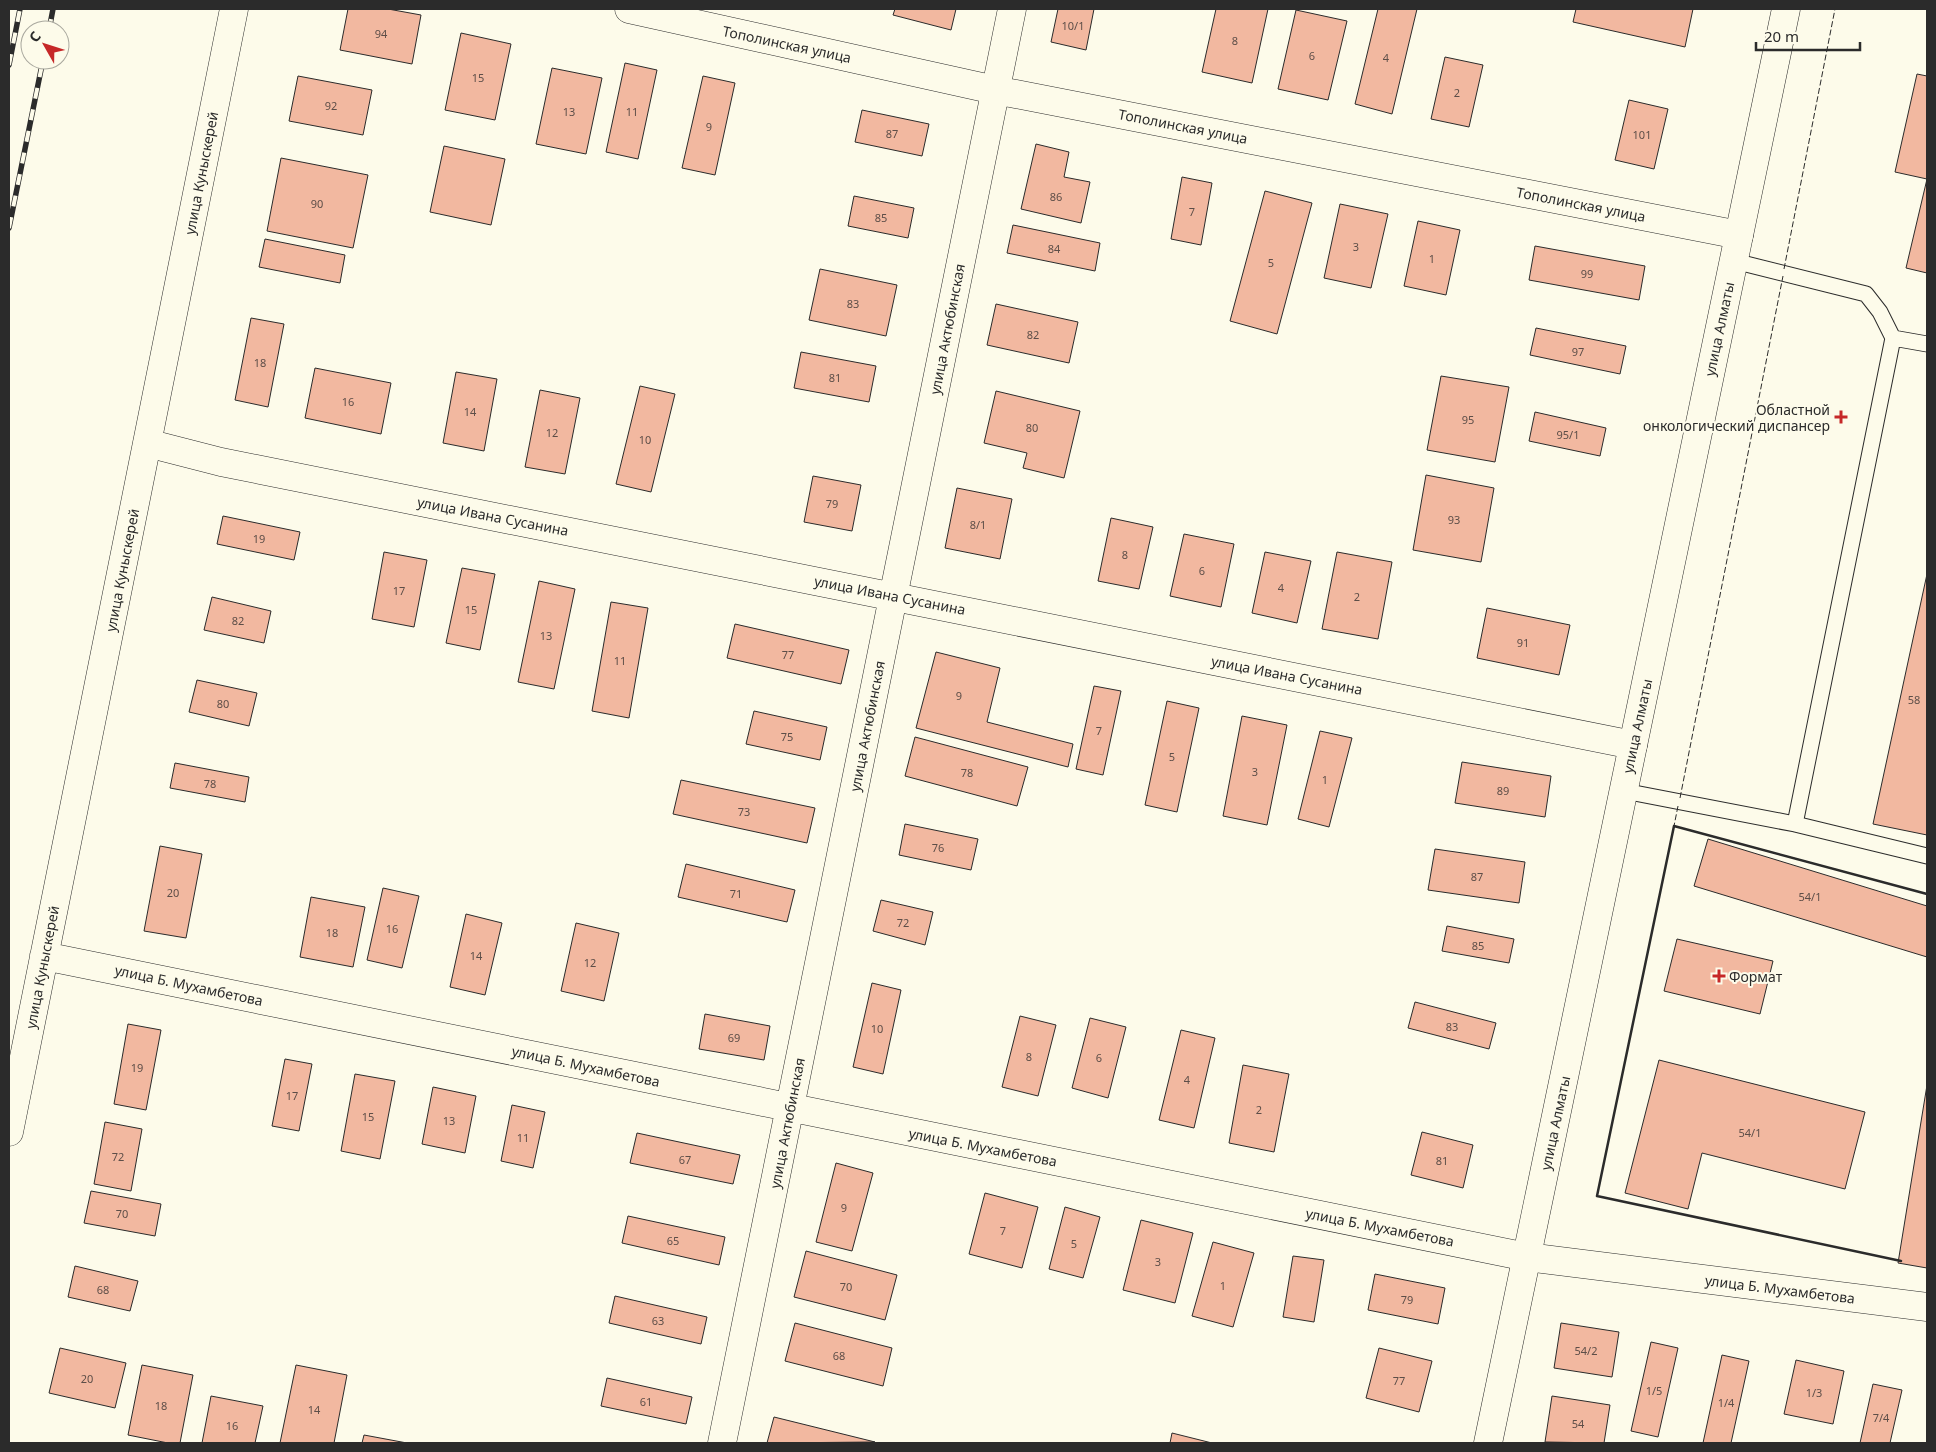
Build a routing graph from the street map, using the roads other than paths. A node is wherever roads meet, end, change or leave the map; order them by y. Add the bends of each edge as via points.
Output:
1 (234, 9) edge
2 (629, 9) edge
3 (1012, 9) edge
4 (1786, 9) edge
5 (995, 90) junction
6 (1739, 235) junction
7 (1734, 261) junction
8 (1893, 338) junction
9 (1927, 344) edge
10 (147, 443) junction
11 (893, 595) junction
12 (1633, 745) junction
13 (1624, 791) junction
14 (1795, 824) junction
15 (1927, 856) edge
16 (44, 956) junction
17 (790, 1108) junction
18 (9, 1132) edge
19 (1527, 1257) junction
20 (1927, 1307) edge
21 (722, 1443) edge
22 (1488, 1443) edge

1 - 10 street, улица Куныскерей
2 - 5 street, Тополинская улица
3 - 5 street, улица Актюбинская
4 - 6 street, улица Алматы
5 - 6 street, Тополинская улица
5 - 11 street, улица Актюбинская
6 - 7 street, улица Алматы
7 - 8 lane via 1866,294 1880,312
7 - 12 street, улица Алматы
8 - 9 lane
8 - 14 lane
10 - 11 street, улица Ивана Сусанина via 231,464
10 - 16 street, улица Куныскерей
11 - 12 street, улица Ивана Сусанина
11 - 17 street, улица Актюбинская
12 - 13 street, улица Алматы
13 - 14 lane
13 - 19 street, улица Алматы
14 - 15 lane
16 - 17 street, улица Б. Мухамбетова
16 - 18 street, улица Куныскерей
17 - 19 street, улица Б. Мухамбетова
17 - 21 street, улица Актюбинская
19 - 20 street, улица Б. Мухамбетова
19 - 22 street, улица Алматы

